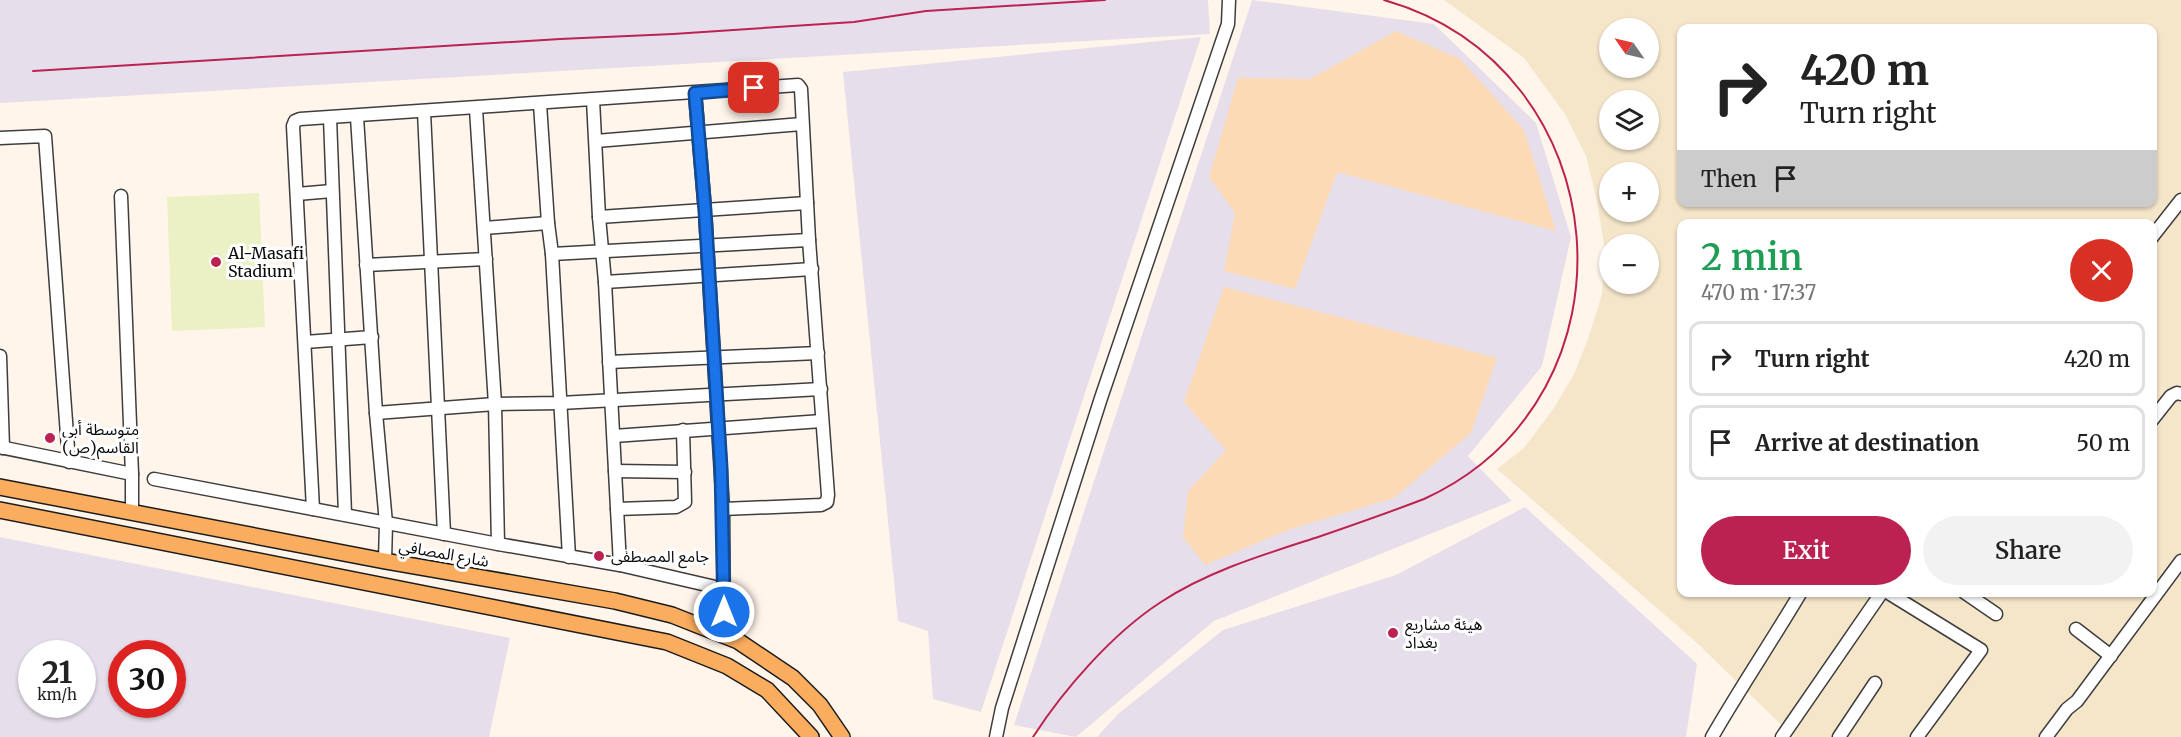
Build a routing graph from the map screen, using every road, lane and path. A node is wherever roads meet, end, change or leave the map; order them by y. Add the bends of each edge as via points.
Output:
1 (1229, 0) edge
2 (695, 93) junction
3 (593, 100) junction
4 (540, 104) junction
5 (476, 109) junction
6 (424, 112) junction
7 (357, 117) junction
8 (330, 118) junction
9 (802, 124) junction
10 (699, 133) junction
11 (0, 138) edge
12 (596, 141) junction
13 (333, 191) junction
14 (297, 195) junction
15 (121, 196) dead end
16 (2181, 200) edge
17 (807, 203) junction
18 (705, 211) junction
19 (599, 217) junction
20 (548, 223) junction
21 (484, 228) junction
22 (2157, 231) edge
23 (809, 240) junction
24 (707, 245) junction
25 (602, 251) junction
26 (552, 254) junction
27 (486, 259) junction
28 (432, 260) junction
29 (366, 265) junction
30 (812, 269) junction
31 (707, 274) junction
32 (605, 282) junction
33 (372, 337) junction
34 (338, 340) junction
35 (304, 342) junction
36 (818, 354) junction
37 (0, 356) edge
38 (712, 358) junction
39 (609, 362) junction
40 (821, 389) junction
41 (716, 394) junction
42 (2181, 394) edge
43 (611, 400) junction
44 (560, 403) junction
45 (495, 404) junction
46 (438, 409) junction
47 (376, 413) junction
48 (2157, 414) edge
49 (822, 421) junction
50 (718, 427) junction
51 (683, 430) junction
52 (614, 436) junction
53 (2, 448) edge
54 (69, 462) junction
55 (615, 471) junction
56 (685, 472) junction
57 (132, 474) junction
58 (154, 479) dead end
59 (0, 487) edge
60 (103, 508) junction
61 (617, 508) junction
62 (313, 509) junction
63 (723, 509) junction
64 (0, 510) edge
65 (126, 512) junction
66 (345, 514) junction
67 (386, 523) junction
68 (99, 530) junction
69 (116, 534) junction
70 (444, 534) junction
71 (498, 544) junction
72 (570, 557) junction
73 (382, 560) junction
74 (2181, 561) edge
75 (620, 565) junction
76 (362, 580) junction
77 (387, 585) junction
78 (724, 589) junction
79 (2157, 594) edge
80 (1798, 597) edge
81 (1879, 597) edge
82 (1886, 597) edge
83 (1971, 597) edge
84 (2154, 597) edge
85 (1996, 614) dead end
86 (706, 628) junction
87 (2076, 629) dead end
88 (724, 635) junction
89 (2111, 656) junction
90 (715, 661) junction
91 (793, 678) junction
92 (1875, 683) dead end
93 (773, 696) junction
94 (811, 737) edge
95 (842, 737) edge
96 (996, 737) edge
97 (1712, 737) edge
98 (1782, 737) edge
99 (1839, 737) edge
100 (1917, 737) edge
101 (2046, 737) edge

1 - 96 street via 1228,24 1101,398
2 - 3 street
2 - 9 street via 798,85
2 - 10 street
3 - 4 street
3 - 12 street
4 - 5 street
4 - 20 street
5 - 6 street
5 - 21 street
6 - 7 street
6 - 28 street
7 - 8 street
7 - 29 street
8 - 13 street
8 - 14 street via 295,122 293,126
9 - 10 street
9 - 17 street
10 - 12 street
10 - 18 street
11 - 54 street via 45,136
12 - 19 street
13 - 14 street
13 - 34 street
14 - 35 street
15 - 57 street
16 - 22 street
17 - 18 street
17 - 23 street
18 - 19 street
18 - 24 street
19 - 25 street
20 - 21 street
20 - 26 street
21 - 27 street
23 - 24 street
23 - 30 street
24 - 25 street
24 - 31 street
25 - 26 street
25 - 32 street
26 - 44 street
27 - 28 street
27 - 45 street
28 - 29 street
28 - 46 street
29 - 33 street
30 - 31 street
30 - 36 street
31 - 32 street
31 - 38 street
32 - 39 street
33 - 34 street
33 - 47 street
34 - 35 street
34 - 66 street
35 - 62 street
36 - 38 street
36 - 40 street
37 - 53 street
38 - 39 street
38 - 41 street
39 - 43 street
40 - 41 street
40 - 49 street
41 - 43 street
41 - 50 street
42 - 48 street via 2171,396
43 - 44 street
43 - 52 street
44 - 45 street
44 - 72 street
45 - 46 street
45 - 71 street
46 - 47 street
46 - 70 street
47 - 67 street
49 - 50 street
49 - 63 street via 827,501 821,505
50 - 51 street
50 - 63 street
51 - 52 street
51 - 56 street
52 - 55 street
53 - 54 street
54 - 57 street
55 - 56 street
55 - 61 street
56 - 61 street via 685,502 676,507
57 - 65 street
58 - 62 street
59 - 60 main road, شارع المصافي
60 - 65 main road, شارع المصافي
60 - 68 main road via 105,520
61 - 75 street
62 - 66 street
63 - 78 street
64 - 68 main road
65 - 69 main road via 114,521
65 - 73 main road, شارع المصافي
66 - 67 street
67 - 70 street
67 - 73 street
68 - 69 main road
69 - 76 main road
70 - 71 street
71 - 72 street
72 - 75 street
73 - 76 main road via 373,561 372,570
73 - 77 main road
73 - 86 main road, شارع المصافي via 615,601
74 - 79 street
75 - 78 street
76 - 77 main road
77 - 90 main road via 667,642
78 - 88 street
80 - 97 street
81 - 98 street
82 - 100 street via 1981,650
83 - 85 street
84 - 89 street
86 - 88 main road, شارع المصافي
86 - 90 main road via 719,647
87 - 89 street
88 - 90 main road
88 - 91 main road, شارع المصافي
89 - 101 street
90 - 93 main road
91 - 93 main road via 779,684
91 - 95 main road, شارع المصافي via 820,705
92 - 99 street
93 - 94 main road

